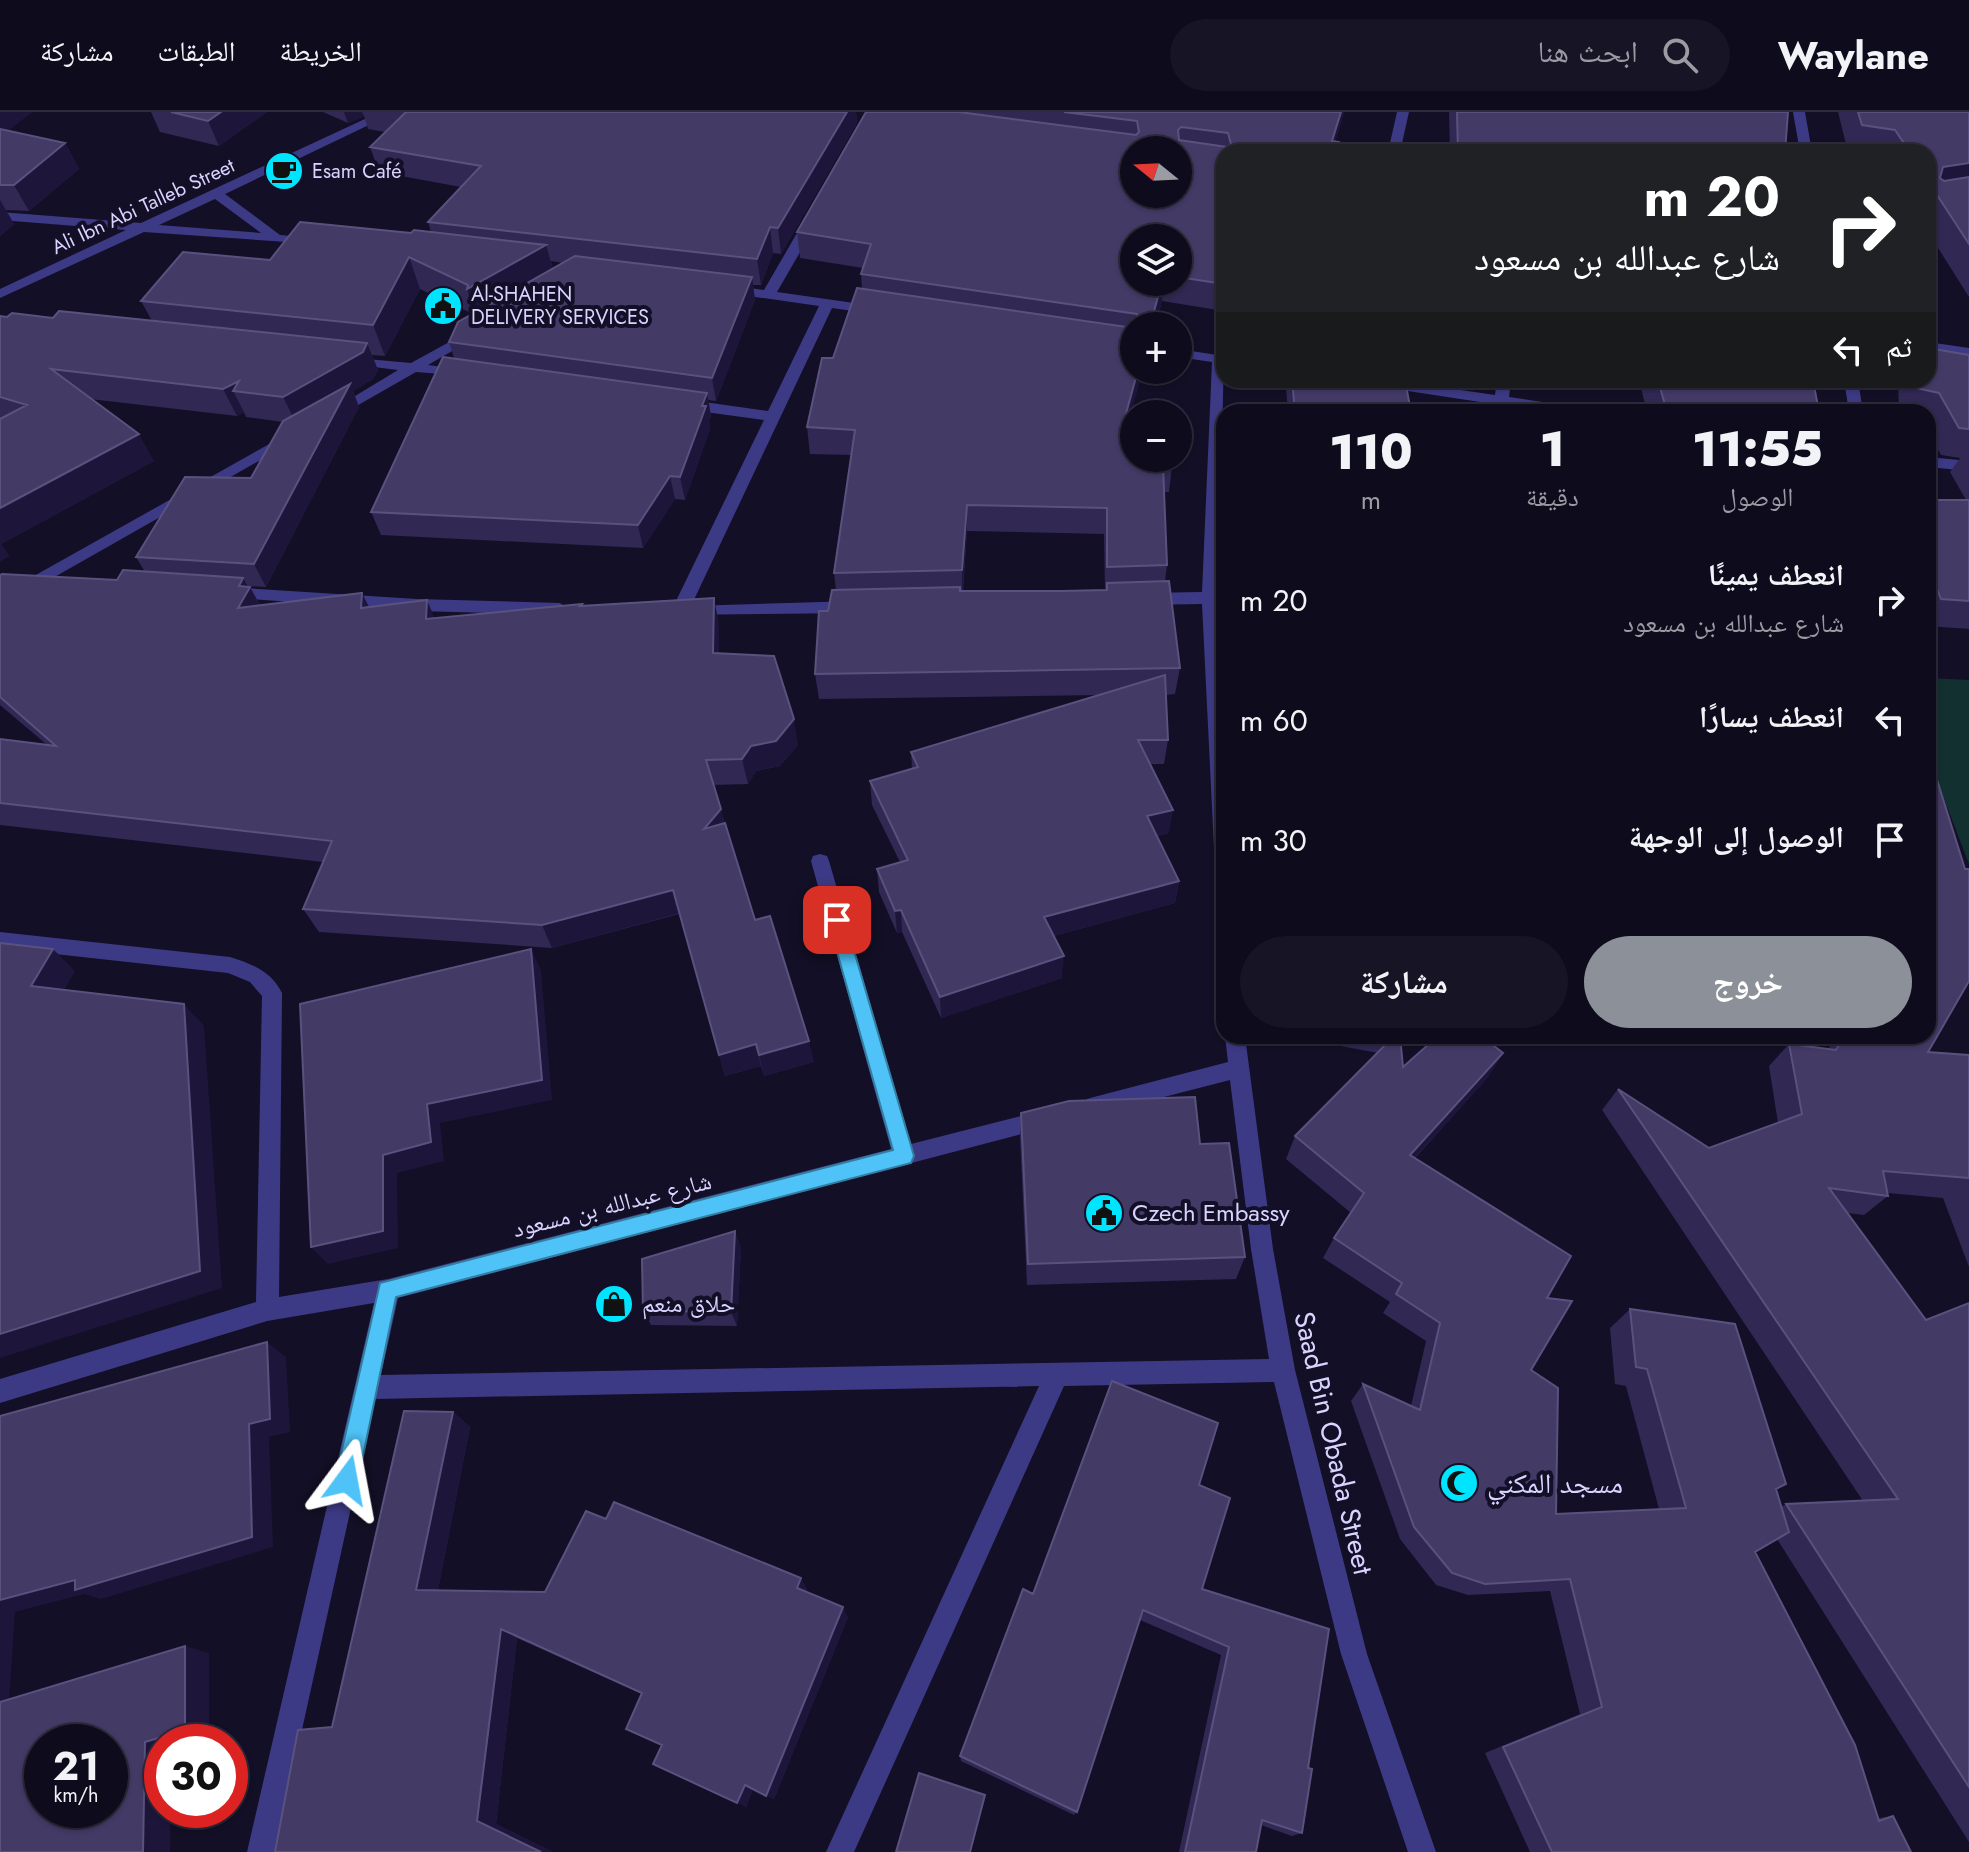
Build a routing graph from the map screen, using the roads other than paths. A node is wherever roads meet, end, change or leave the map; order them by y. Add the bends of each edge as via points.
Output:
1 (390, 112) edge
2 (1403, 112) edge
3 (1799, 112) edge
4 (1396, 144) edge
5 (1805, 144) edge
6 (217, 194) junction
7 (816, 213) edge
8 (0, 216) edge
9 (148, 227) junction
10 (275, 237) junction
11 (321, 242) edge
12 (710, 287) edge
13 (0, 294) edge
14 (769, 294) junction
15 (827, 303) junction
16 (888, 312) edge
17 (483, 328) edge
18 (1936, 347) edge
19 (1969, 352) edge
20 (1192, 355) edge
21 (338, 359) edge
22 (1216, 359) edge
23 (415, 367) junction
24 (477, 376) edge
25 (1415, 388) edge
26 (1503, 388) edge
27 (663, 401) edge
28 (1501, 401) junction
29 (1521, 404) edge
30 (771, 416) junction
31 (1936, 463) edge
32 (1969, 466) edge
33 (1216, 479) edge
34 (37, 581) junction
35 (68, 583) edge
36 (211, 592) edge
37 (1210, 598) junction
38 (1132, 600) edge
39 (0, 602) edge
40 (867, 607) edge
41 (572, 609) edge
42 (649, 611) edge
43 (680, 611) junction
44 (1216, 714) edge
45 (820, 861) dead end
46 (0, 940) edge
47 (1235, 1044) edge
48 (1237, 1069) junction
49 (904, 1156) junction
50 (388, 1290) junction
51 (267, 1310) junction
52 (1283, 1370) junction
53 (1057, 1374) junction
54 (368, 1387) junction
55 (0, 1391) edge
56 (261, 1852) edge
57 (840, 1852) edge
58 (1422, 1852) edge

1 - 6 street, Ali Ibn Abi Talleb Street
2 - 4 street
3 - 5 street
6 - 9 street, Ali Ibn Abi Talleb Street
6 - 10 street
7 - 14 street
8 - 9 street
9 - 10 street
9 - 13 street, Ali Ibn Abi Talleb Street
10 - 11 street
12 - 14 street
14 - 15 street
15 - 16 street
15 - 30 street
17 - 23 street
18 - 19 street
20 - 22 street
21 - 23 street
23 - 24 street
23 - 34 street
25 - 28 street
26 - 28 street
27 - 30 street
28 - 29 street
30 - 43 street
31 - 32 street
33 - 37 street
34 - 35 street
34 - 39 street
36 - 41 street
37 - 38 street
37 - 44 street
40 - 43 street
42 - 43 street
45 - 49 street
46 - 51 street via 230,965 257,976 272,993
47 - 48 street, Saad Bin Obada Street
48 - 49 street, شارع عبدالله بن مسعود
48 - 52 street, Saad Bin Obada Street
49 - 50 street, شارع عبدالله بن مسعود
50 - 51 street, شارع عبدالله بن مسعود
50 - 54 street
51 - 55 street, شارع عبدالله بن مسعود
52 - 53 street
52 - 58 street, Saad Bin Obada Street via 1354,1654
53 - 54 street
53 - 57 street
54 - 56 street

